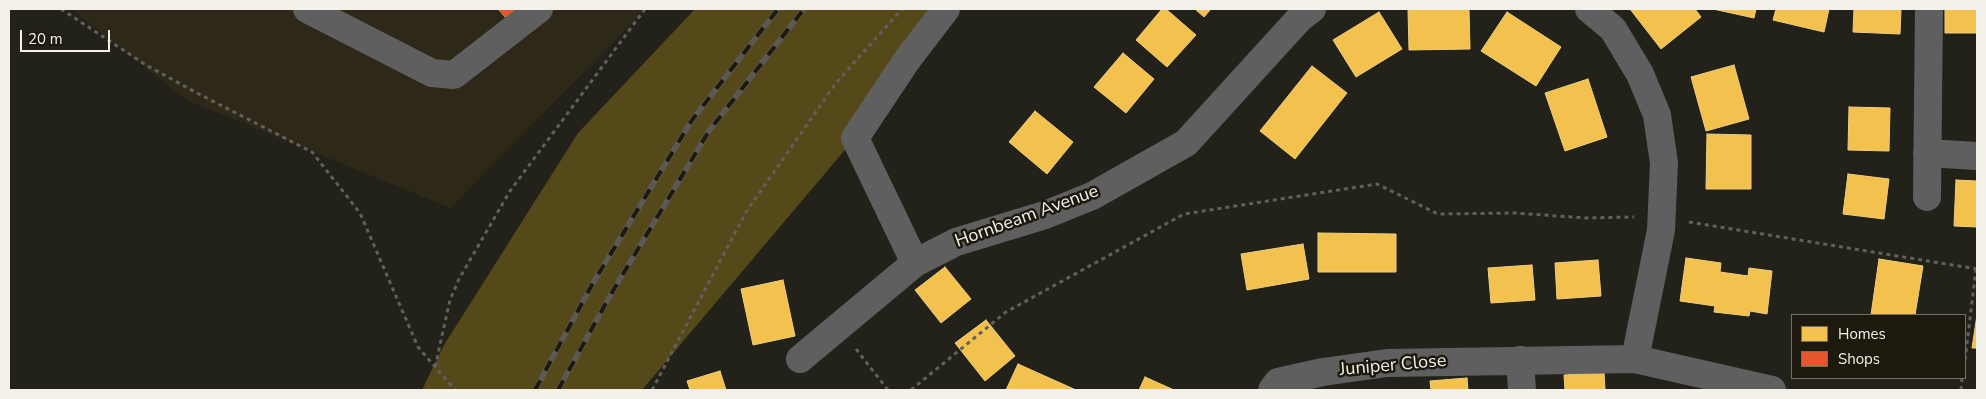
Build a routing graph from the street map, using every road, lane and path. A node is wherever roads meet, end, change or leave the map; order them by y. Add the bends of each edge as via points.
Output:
1 (61, 9) edge
2 (307, 9) edge
3 (539, 9) edge
4 (645, 9) edge
5 (902, 9) edge
6 (946, 9) edge
7 (1312, 9) edge
8 (1589, 9) edge
9 (1929, 9) edge
10 (1927, 153) junction
11 (1977, 156) edge
12 (1926, 197) dead end
13 (1661, 217) junction
14 (915, 263) junction
15 (1977, 269) edge
16 (838, 327) junction
17 (1966, 352) edge
18 (800, 359) dead end
19 (1635, 359) junction
20 (1520, 360) junction
21 (435, 368) junction
22 (455, 390) edge
23 (652, 390) edge
24 (888, 390) edge
25 (910, 390) edge
26 (1272, 390) edge
27 (1522, 390) edge
28 (1772, 390) edge

1 - 21 path via 146,65 312,152 360,213 418,347
2 - 3 street via 432,73 454,75
4 - 21 path via 510,191 450,300
5 - 23 path via 836,83 746,212
6 - 14 street via 855,138
7 - 14 street, Hornbeam Avenue via 1299,19 1186,143 1092,196 1045,215 956,242
8 - 13 street via 1613,29 1640,74 1657,115 1664,163
9 - 10 street
10 - 11 street
10 - 12 street
13 - 15 path
13 - 19 street
13 - 25 path via 1438,214 1377,184 1184,214 1006,312
14 - 16 street, Hornbeam Avenue
15 - 17 path
16 - 18 street, Hornbeam Avenue
16 - 24 path
19 - 20 street, Juniper Close
19 - 28 street, Juniper Close
20 - 26 street, Juniper Close via 1387,363 1278,382
20 - 27 street
21 - 22 path

